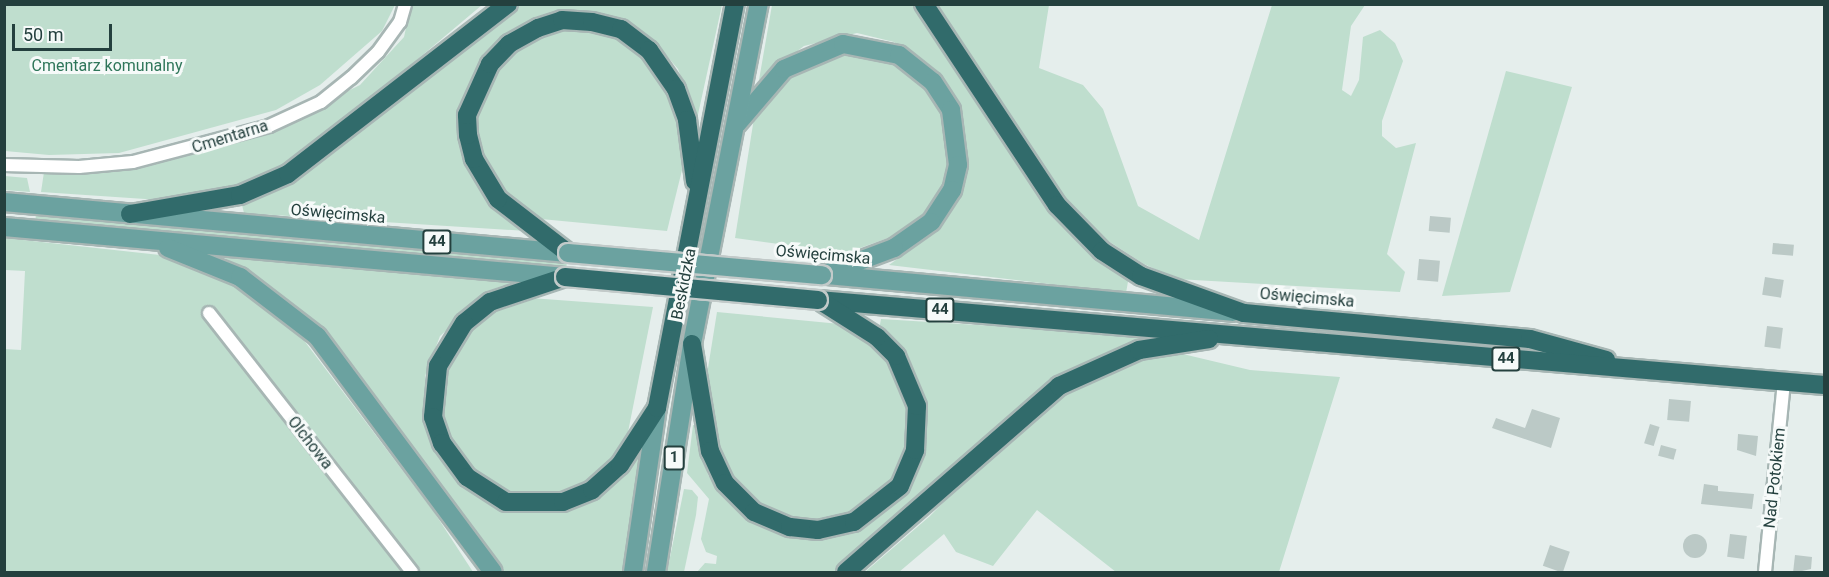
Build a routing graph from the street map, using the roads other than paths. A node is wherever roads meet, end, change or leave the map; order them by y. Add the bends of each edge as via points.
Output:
1 (405, 4) edge
2 (508, 4) edge
3 (735, 4) edge
4 (759, 4) edge
5 (924, 4) edge
6 (735, 128) junction
7 (4, 165) edge
8 (697, 198) junction
9 (4, 202) edge
10 (130, 214) junction
11 (4, 227) edge
12 (135, 238) junction
13 (568, 253) junction
14 (822, 275) junction
15 (565, 277) junction
16 (818, 300) junction
17 (209, 313) dead end
18 (1244, 313) junction
19 (1239, 334) junction
20 (692, 344) junction
21 (1633, 369) junction
22 (1784, 383) junction
23 (1824, 385) edge
24 (657, 408) junction
25 (412, 573) edge
26 (493, 573) edge
27 (633, 573) edge
28 (656, 573) edge
29 (846, 573) edge
30 (1765, 573) edge

1 - 7 street, Cmentarna via 400,21 378,52 351,78 321,102 269,126 133,162 80,167
2 - 10 highway via 288,174 240,195
3 - 8 highway, Beskidzka / 1
4 - 6 main road, Beskidzka / 1
5 - 18 highway via 1073,223 1102,250 1141,276
6 - 14 main road via 784,69 843,44 899,55 941,93 956,131 958,165 948,196 914,237
6 - 20 main road, Beskidzka / 1
8 - 13 highway via 687,120 676,89 657,58 621,29 562,20 538,28 509,44 490,63 467,115 468,135 474,159 498,199
8 - 24 highway, Beskidzka / 1
9 - 10 main road, Oświęcimska / 44
10 - 13 main road, Oświęcimska / 44
11 - 12 main road, Oświęcimska / 44
12 - 15 main road, Oświęcimska / 44
12 - 26 main road via 240,277 317,336
13 - 14 main road, Oświęcimska / 44, bridge
14 - 18 main road, Oświęcimska / 44
15 - 16 highway, Oświęcimska / 44, bridge
15 - 24 highway via 490,303 464,323 448,345 433,390 433,417 452,461 487,492 506,502 562,502 609,477
16 - 19 highway, Oświęcimska / 44
16 - 20 highway via 878,337 896,356 917,406 915,450 900,486 854,522 818,530 790,527 754,512 725,483 710,451
17 - 25 street, Olchowa
18 - 21 highway, Oświęcimska / 44 via 1530,339
19 - 21 highway, Oświęcimska / 44
19 - 29 highway via 1138,350 1059,386
20 - 28 main road, Beskidzka / 1
21 - 22 highway, Oświęcimska / 44
22 - 23 highway, Oświęcimska / 44
22 - 30 street, Nad Potokiem
24 - 27 main road, Beskidzka / 1

